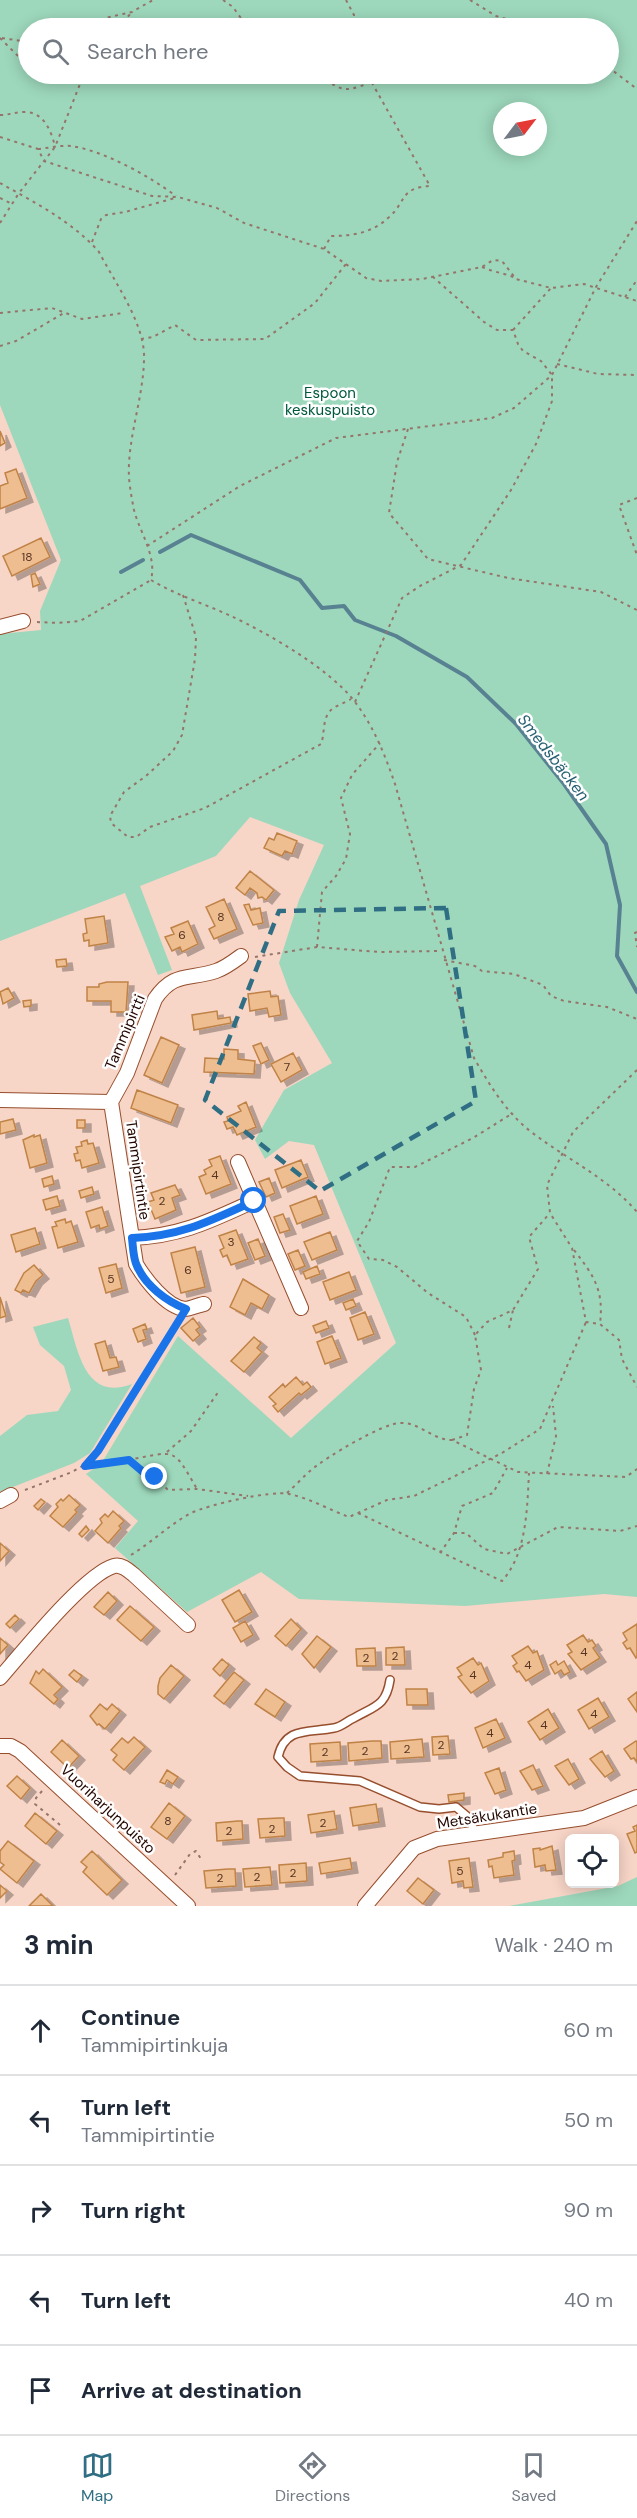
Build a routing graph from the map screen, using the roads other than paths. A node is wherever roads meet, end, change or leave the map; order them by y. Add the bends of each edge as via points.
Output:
1 (23, 621) road end
2 (0, 627) edge
3 (241, 956) road end
4 (0, 1101) edge
5 (111, 1102) junction
6 (238, 1162) dead end
7 (254, 1201) junction
8 (132, 1238) junction
9 (204, 1304) dead end
10 (301, 1308) dead end
11 (188, 1625) dead end
12 (0, 1678) edge
13 (390, 1680) dead end
14 (0, 1746) edge
15 (637, 1797) edge
16 (476, 1834) junction
17 (188, 1906) edge
18 (365, 1906) edge

1 - 2 street
3 - 5 street, Tammipirtti via 217,971 181,977 161,990
4 - 5 street
5 - 8 street, Tammipirtintie
6 - 7 street
7 - 8 street via 194,1227 162,1236
7 - 10 street
8 - 9 street, Tammipirtintie via 136,1264 146,1280 173,1304 186,1309
11 - 12 street via 125,1567 115,1565 77,1592
13 - 16 lane via 388,1692 376,1706 335,1728 290,1736 281,1744 278,1756 300,1776 360,1781 420,1807 456,1807 468,1817
14 - 17 street, Vuoriharjunpuisto via 20,1751
15 - 16 street, Metsäkukantie via 584,1818
16 - 18 street, Metsäkukantie via 437,1839 414,1848

